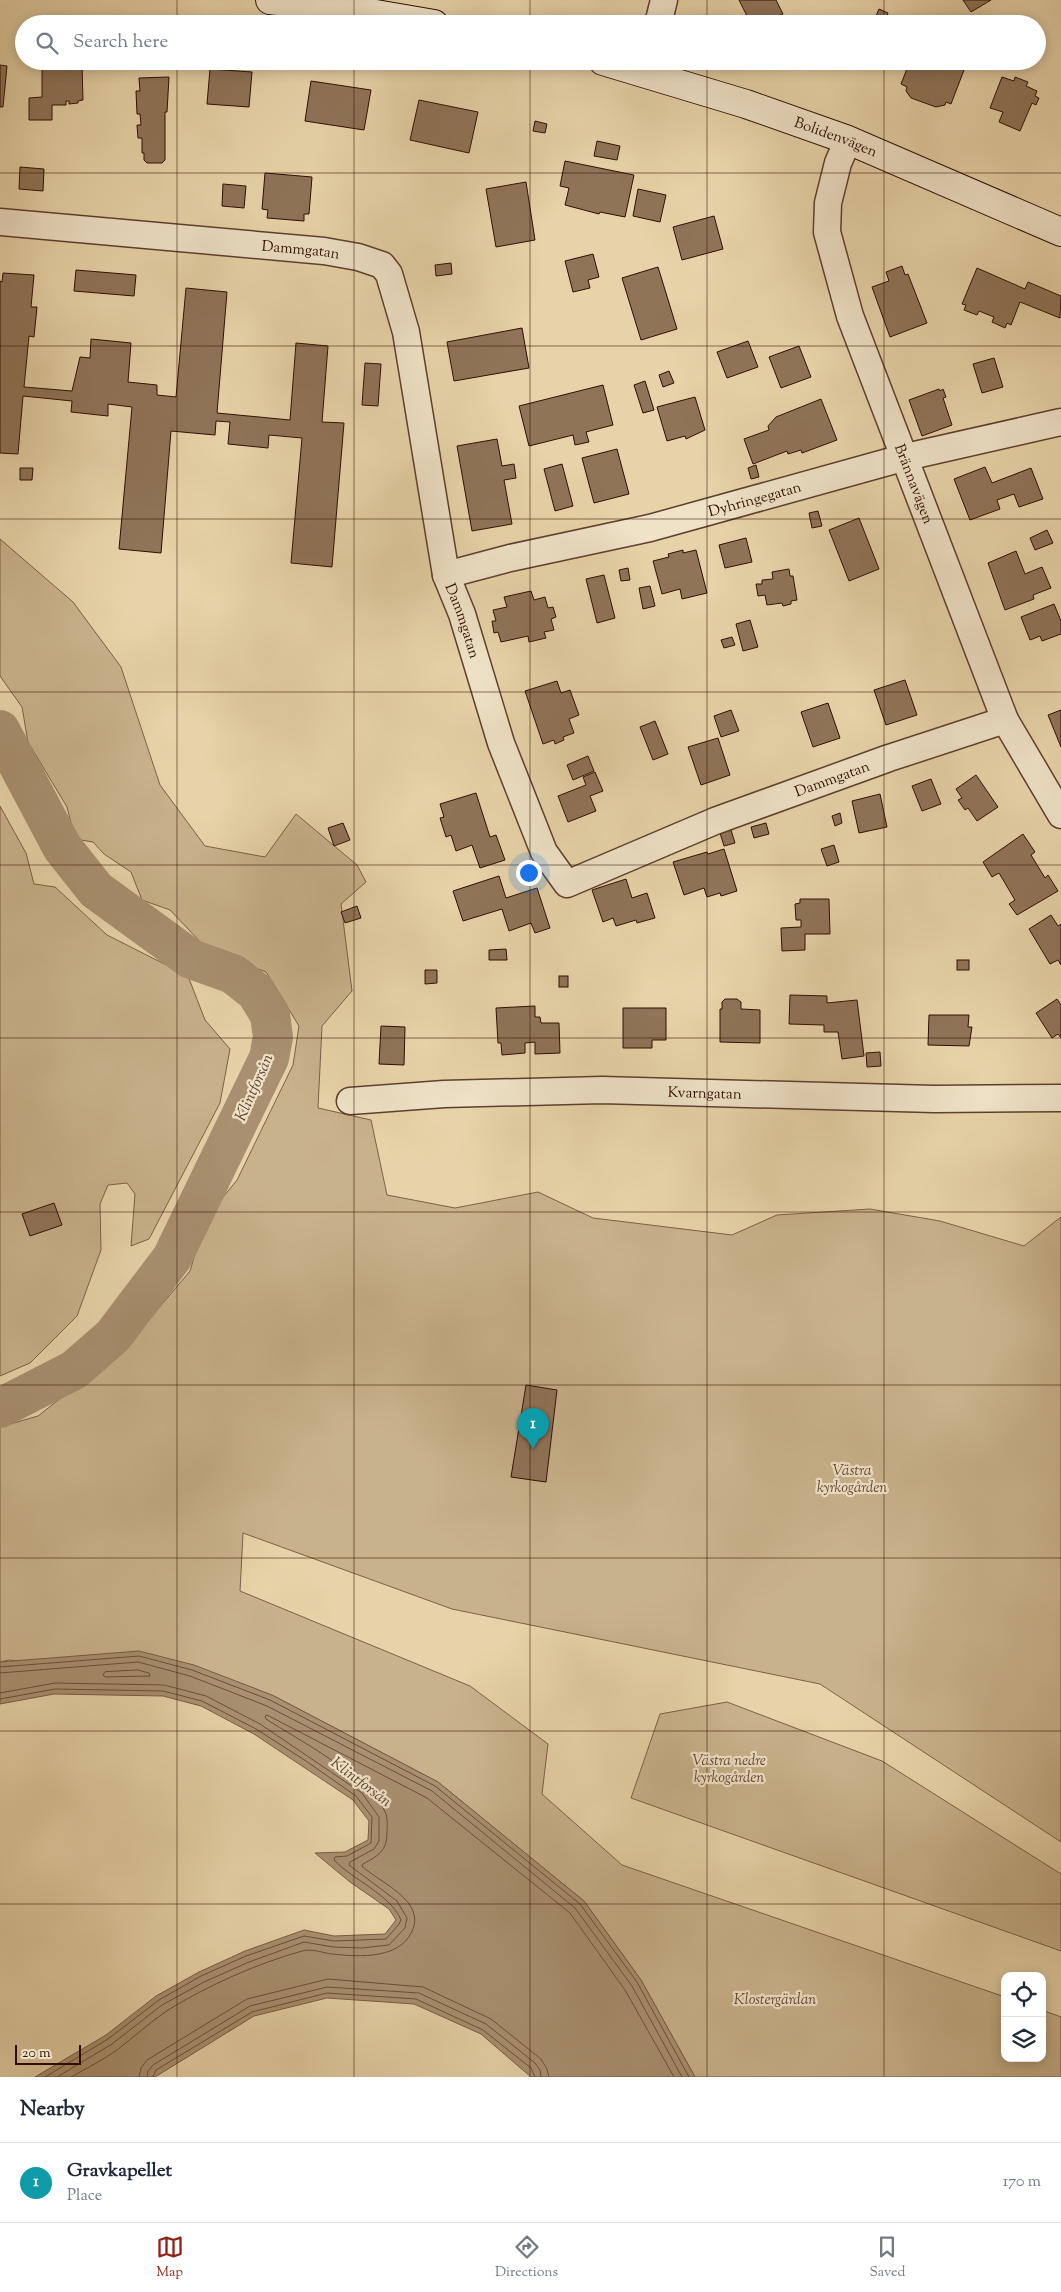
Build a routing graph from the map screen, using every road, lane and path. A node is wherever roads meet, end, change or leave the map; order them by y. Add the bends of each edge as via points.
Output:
1 (270, 0) edge
2 (664, 0) edge
3 (381, 15) edge
4 (660, 15) edge
5 (652, 70) edge
6 (848, 140) junction
7 (0, 222) edge
8 (1061, 232) edge
9 (1061, 422) edge
10 (906, 457) junction
11 (446, 575) junction
12 (1005, 720) junction
13 (1061, 815) edge
14 (1061, 1098) edge
15 (350, 1101) dead end

1 - 3 main road
2 - 4 street
5 - 6 main road, Bolidenvägen
6 - 8 main road, Bolidenvägen
6 - 10 street, Brännavägen via 828,203 827,232 850,316
7 - 11 street, Dammgatan via 324,251 358,256 382,265 389,274 406,332
9 - 10 street, Dyhringegatan
10 - 11 street, Dyhringegatan via 650,528
10 - 12 street, Brännavägen
11 - 12 street, Dammgatan via 462,614 501,743 544,852 567,884 715,821
12 - 13 street, Brännavägen
14 - 15 street, Kvarngatan via 934,1099 602,1090 444,1094

